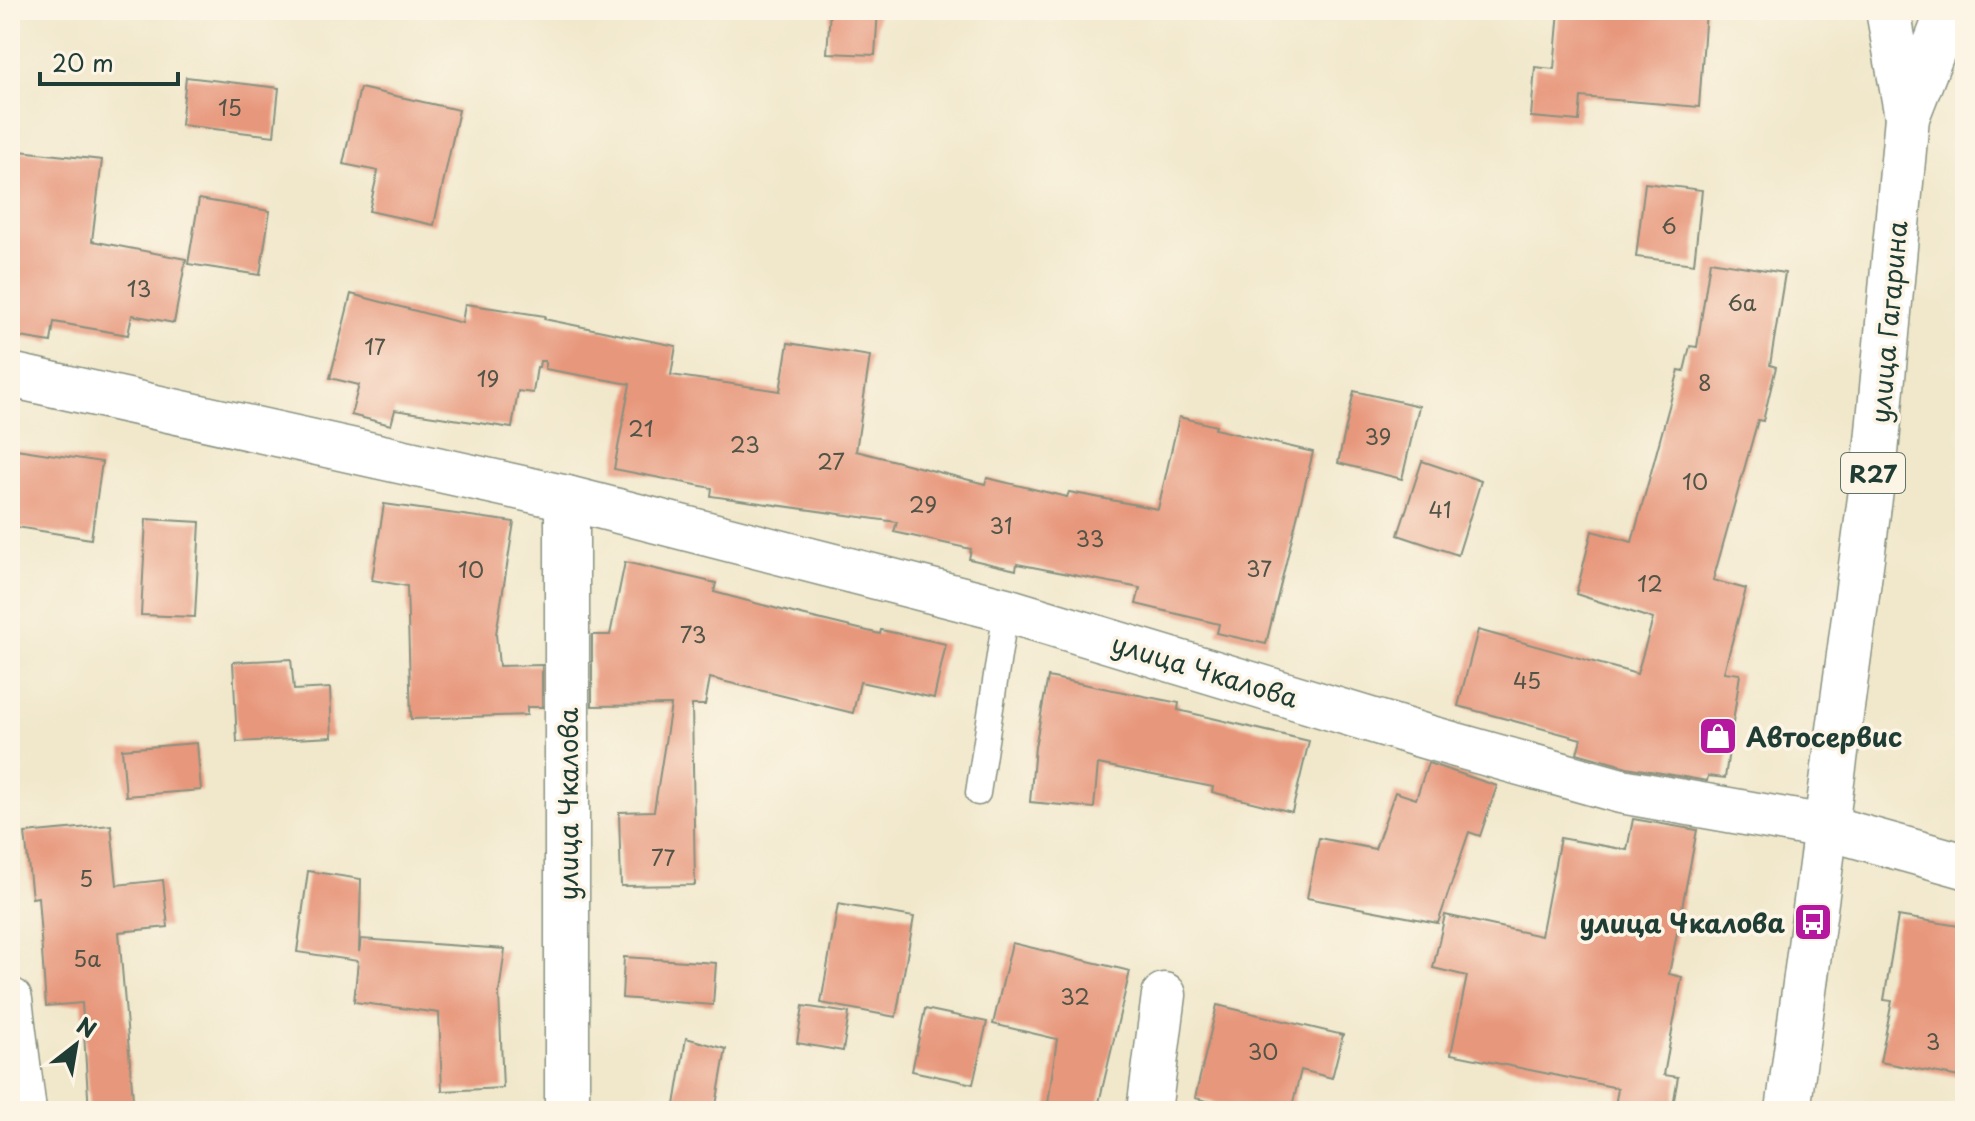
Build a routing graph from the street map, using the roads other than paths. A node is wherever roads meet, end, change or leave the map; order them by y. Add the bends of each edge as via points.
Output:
1 (1888, 10) edge
2 (1949, 10) edge
3 (1907, 117) junction
4 (10, 375) edge
5 (567, 498) junction
6 (1006, 610) junction
7 (978, 793) dead end
8 (1825, 827) junction
9 (1965, 866) edge
10 (1164, 995) dead end
11 (10, 1000) edge
12 (24, 1111) edge
13 (567, 1111) edge
14 (1149, 1111) edge
15 (1788, 1111) edge

1 - 3 street, улица Гагарина / R27
2 - 3 street
3 - 8 street, улица Гагарина / R27 via 1876,453
4 - 5 street, улица Чкалова
5 - 6 street, улица Чкалова
5 - 13 street, улица Чкалова
6 - 7 lane
6 - 8 street, улица Чкалова via 1621,791
8 - 9 street, улица Чкалова
8 - 15 street, улица Гагарина / R27
10 - 14 street
11 - 12 street

